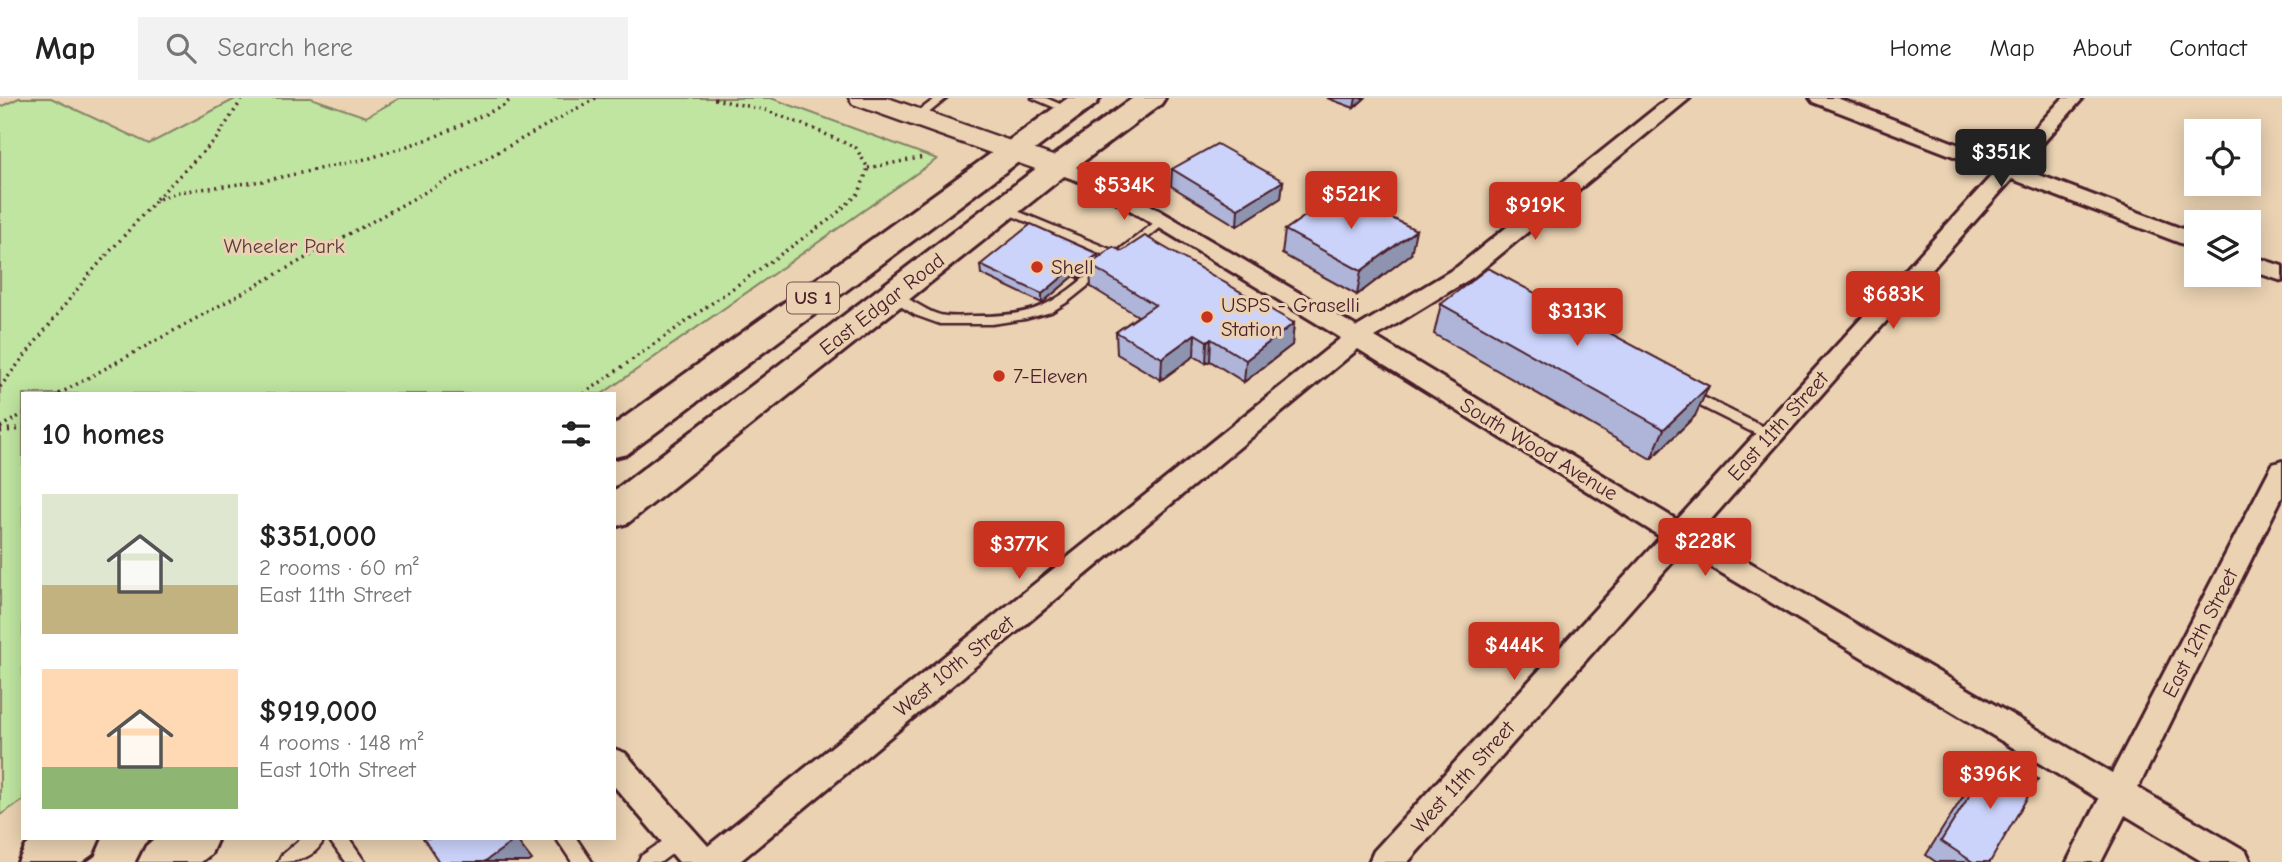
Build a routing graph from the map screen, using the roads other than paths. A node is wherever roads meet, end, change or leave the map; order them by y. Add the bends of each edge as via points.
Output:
1 (862, 98) edge
2 (942, 98) edge
3 (1037, 98) edge
4 (1151, 98) edge
5 (1680, 98) edge
6 (1820, 98) edge
7 (2073, 98) edge
8 (1077, 104) edge
9 (916, 118) junction
10 (1012, 152) junction
11 (1057, 167) junction
12 (2008, 170) junction
13 (1005, 209) junction
14 (1164, 220) junction
15 (2184, 237) edge
16 (1117, 256) junction
17 (2261, 266) edge
18 (2282, 274) edge
19 (893, 296) junction
20 (1356, 338) junction
21 (1677, 389) edge
22 (1769, 435) junction
23 (616, 443) edge
24 (2282, 471) edge
25 (616, 510) edge
26 (1680, 535) junction
27 (616, 765) edge
28 (2119, 794) junction
29 (679, 838) junction
30 (73, 840) edge
31 (191, 840) edge
32 (314, 840) edge
33 (339, 840) edge
34 (566, 840) edge
35 (43, 862) edge
36 (163, 862) edge
37 (286, 862) edge
38 (356, 862) edge
39 (583, 862) edge
40 (647, 862) edge
41 (700, 862) edge
42 (714, 862) edge
43 (1386, 862) edge
44 (2084, 862) edge
45 (2234, 862) edge

1 - 9 main road, South Wood Avenue
2 - 9 lane
3 - 8 lane
4 - 11 highway, East Edgar Road / US 1
5 - 20 street, West 10th Street via 1471,275
6 - 12 street
7 - 12 street, East 11th Street
8 - 10 highway, East Edgar Road / US 1
9 - 10 main road, South Wood Avenue
10 - 11 main road, South Wood Avenue
10 - 23 highway, East Edgar Road / US 1
11 - 13 highway, East Edgar Road / US 1
11 - 14 street, South Wood Avenue via 1094,180
12 - 15 street
12 - 22 street, East 11th Street
13 - 16 lane
13 - 19 highway, East Edgar Road / US 1
14 - 16 lane
14 - 20 street, South Wood Avenue
16 - 19 lane via 1065,298 1025,315 940,320
17 - 18 street
19 - 25 highway, East Edgar Road / US 1
20 - 26 street, South Wood Avenue
20 - 42 street, West 10th Street
21 - 22 lane
22 - 26 street, East 11th Street
24 - 28 street, East 12th Street
26 - 28 street, South Wood Avenue
26 - 43 street, West 11th Street
27 - 29 street
28 - 44 street
28 - 45 street, South Wood Avenue
29 - 40 lane
29 - 41 street
30 - 35 highway
31 - 36 highway
32 - 37 lane
33 - 38 lane
34 - 39 lane

